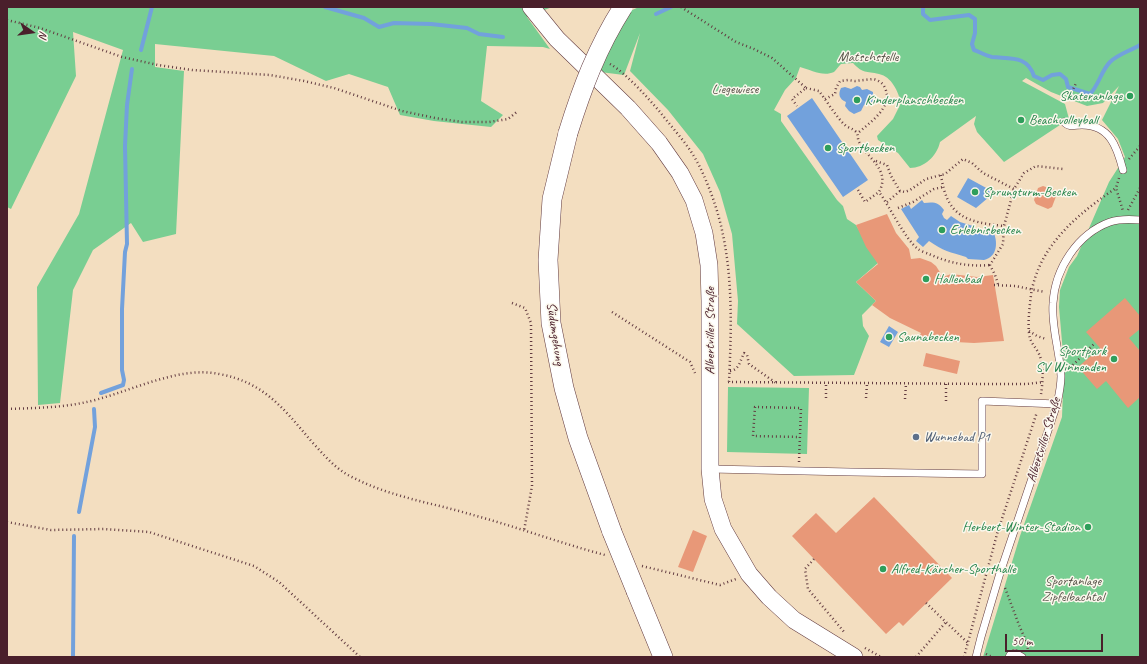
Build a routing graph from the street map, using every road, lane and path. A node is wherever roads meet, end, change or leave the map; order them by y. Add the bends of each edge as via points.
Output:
1 (531, 7) edge
2 (623, 7) edge
3 (682, 7) edge
4 (7, 20) edge
5 (1076, 83) dead end
6 (806, 88) junction
7 (1070, 96) dead end
8 (825, 99) junction
9 (797, 106) dead end
10 (518, 111) dead end
11 (1064, 122) dead end
12 (858, 134) junction
13 (876, 161) junction
14 (1063, 169) dead end
15 (1123, 170) dead end
16 (941, 175) junction
17 (943, 187) junction
18 (1140, 188) edge
19 (1014, 189) junction
20 (858, 190) dead end
21 (900, 191) junction
22 (880, 192) junction
23 (887, 202) junction
24 (898, 208) dead end
25 (1124, 220) junction
26 (1140, 220) edge
27 (1004, 226) junction
28 (990, 265) junction
29 (1054, 294) junction
30 (512, 302) dead end
31 (612, 312) dead end
32 (1029, 331) dead end
33 (1056, 340) junction
34 (1095, 343) dead end
35 (1038, 353) dead end
36 (730, 371) dead end
37 (696, 377) dead end
38 (1061, 377) junction
39 (729, 382) dead end
40 (1043, 382) junction
41 (777, 383) junction
42 (826, 384) junction
43 (867, 384) junction
44 (906, 384) junction
45 (946, 384) junction
46 (826, 398) dead end
47 (866, 398) dead end
48 (905, 399) dead end
49 (946, 401) dead end
50 (1039, 403) junction
51 (1057, 404) junction
52 (7, 409) edge
53 (800, 437) junction
54 (710, 469) junction
55 (799, 471) junction
56 (7, 522) edge
57 (524, 531) junction
58 (609, 556) dead end
59 (814, 559) dead end
60 (641, 565) dead end
61 (1000, 573) junction
62 (749, 574) junction
63 (926, 603) dead end
64 (946, 622) junction
65 (847, 636) dead end
66 (968, 643) junction
67 (1028, 652) dead end
68 (977, 653) edge
69 (360, 657) edge
70 (663, 657) edge
71 (854, 657) edge
72 (916, 657) edge
73 (964, 657) edge
74 (1009, 657) edge
75 (1022, 657) edge

1 - 54 street, Albertviller Straße via 557,39 628,108 659,143 680,173 694,200 704,233 709,265
2 - 70 main road, Südumgehung, bridge via 597,53 582,89 552,199 548,260 551,322 564,388 578,438 612,532
3 - 6 path via 736,42 772,58
4 - 10 path via 40,28 122,57 192,70 270,75 304,81 334,88 402,111 435,118 489,122 508,119
5 - 7 path
6 - 8 path via 819,91
6 - 9 path via 792,99
8 - 12 path via 845,126
8 - 12 path via 835,94 840,81 876,79 882,84 886,90 885,107
11 - 15 lane via 1070,126 1092,126 1112,138
12 - 13 path via 858,140 865,151
13 - 21 path via 887,164 890,176
13 - 22 path via 883,180
14 - 19 path via 1036,166 1024,173
16 - 17 path
16 - 19 path via 963,159
16 - 21 path via 926,179 905,192
17 - 24 path
17 - 27 path via 946,197 958,215 970,220
18 - 25 path
19 - 27 path
20 - 22 path via 865,202
21 - 23 path
22 - 23 path
23 - 28 path via 907,236 918,249 960,264
25 - 26 lane, Albertviller Straße
25 - 29 lane, Albertviller Straße via 1099,227 1076,245 1059,272
27 - 28 path via 1003,244
28 - 29 path via 996,284
29 - 33 lane, Albertviller Straße
30 - 57 path via 525,308 531,323 532,486
31 - 37 path via 690,362
32 - 33 path via 1037,336
33 - 38 lane, Albertviller Straße
34 - 38 path
35 - 40 path
36 - 41 path via 738,367 744,353 749,364
38 - 51 lane, Albertviller Straße
39 - 41 path
40 - 45 path
40 - 50 path
41 - 42 path
42 - 43 path
42 - 46 path
43 - 44 path
43 - 47 path
44 - 45 path
44 - 48 path
45 - 49 path
50 - 51 lane
50 - 55 lane via 982,401 982,474
50 - 66 path via 997,534
51 - 61 lane, Albertviller Straße
52 - 57 path via 47,408 82,403 174,376 194,373 218,374 238,379 262,390 281,405 331,463 352,477 386,492
53 - 53 path via 801,408 755,407 753,436
53 - 55 path
54 - 55 lane
54 - 62 street, Albertviller Straße via 713,499 723,529
56 - 69 path via 51,530 104,528 149,532 254,566 279,582
57 - 58 path
59 - 65 path via 805,569 808,589
60 - 62 path via 720,585
61 - 67 path
61 - 68 lane, Albertviller Straße
62 - 71 street, Albertviller Straße via 794,620
63 - 64 path
64 - 66 path
64 - 72 path
66 - 68 path
66 - 73 path
74 - 75 lane via 1015,652

